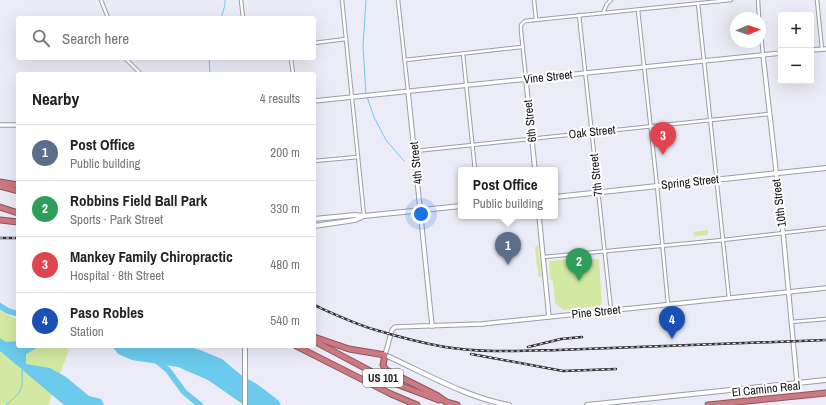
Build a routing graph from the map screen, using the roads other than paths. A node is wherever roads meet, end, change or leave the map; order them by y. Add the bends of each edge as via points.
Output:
1 (101, 0) edge
2 (241, 0) edge
3 (342, 0) edge
4 (398, 0) edge
5 (534, 0) edge
6 (611, 0) edge
7 (731, 0) edge
8 (758, 0) edge
9 (817, 0) edge
10 (698, 4) junction
11 (638, 10) junction
12 (759, 12) edge
13 (603, 13) junction
14 (579, 15) junction
15 (107, 16) edge
16 (243, 16) edge
17 (536, 19) junction
18 (346, 39) junction
19 (316, 42) edge
20 (522, 47) junction
21 (762, 48) edge
22 (824, 49) edge
23 (814, 50) edge
24 (778, 53) edge
25 (463, 54) junction
26 (763, 55) junction
27 (127, 60) edge
28 (291, 60) edge
29 (405, 60) junction
30 (704, 61) junction
31 (644, 67) junction
32 (139, 72) edge
33 (293, 72) edge
34 (586, 73) junction
35 (526, 80) junction
36 (466, 86) junction
37 (408, 91) junction
38 (352, 97) junction
39 (316, 101) edge
40 (770, 114) junction
41 (710, 121) junction
42 (0, 125) edge
43 (16, 125) edge
44 (651, 126) junction
45 (592, 132) junction
46 (532, 138) junction
47 (472, 145) junction
48 (414, 151) junction
49 (358, 157) junction
50 (316, 161) edge
51 (475, 167) edge
52 (535, 167) edge
53 (826, 168) edge
54 (776, 174) junction
55 (716, 180) junction
56 (0, 182) edge
57 (16, 185) edge
58 (0, 186) edge
59 (657, 186) junction
60 (16, 190) edge
61 (598, 192) junction
62 (558, 196) edge
63 (458, 206) edge
64 (3, 208) edge
65 (420, 210) junction
66 (16, 212) edge
67 (364, 216) junction
68 (316, 218) edge
69 (539, 219) edge
70 (0, 220) edge
71 (16, 222) edge
72 (316, 226) edge
73 (826, 228) edge
74 (783, 232) junction
75 (722, 240) junction
76 (663, 246) junction
77 (604, 250) junction
78 (544, 257) junction
79 (826, 288) edge
80 (788, 292) junction
81 (729, 298) junction
82 (668, 304) junction
83 (611, 310) junction
84 (549, 317) junction
85 (826, 319) edge
86 (791, 322) junction
87 (432, 326) junction
88 (316, 338) edge
89 (316, 342) edge
90 (245, 348) edge
91 (300, 348) edge
92 (385, 355) junction
93 (826, 380) edge
94 (797, 382) junction
95 (826, 393) edge
96 (448, 403) junction
97 (245, 405) edge
98 (417, 405) edge
99 (457, 405) edge
100 (509, 405) edge
101 (587, 405) edge
102 (708, 405) edge

1 - 15 street
2 - 16 street
3 - 18 street
4 - 29 street, 4th Street
5 - 17 street
6 - 13 street
7 - 10 street
8 - 12 street
9 - 22 street
10 - 11 street
10 - 30 street
11 - 13 street
11 - 31 street
13 - 14 street
14 - 17 street
14 - 34 street, 7th Street
17 - 20 street, 6th Street via 525,21 521,25
18 - 19 street
18 - 38 street
20 - 25 street
20 - 35 street, 6th Street
21 - 26 street, 10th Street
22 - 23 street
24 - 26 street, Vine Street
25 - 29 street
25 - 36 street
26 - 30 street, Vine Street
26 - 40 street, 10th Street
27 - 32 street
28 - 33 street
29 - 37 street, 4th Street
30 - 31 street, Vine Street
30 - 41 street
31 - 34 street, Vine Street
31 - 44 street
34 - 35 street, Vine Street
34 - 45 street, 7th Street
35 - 36 street, Vine Street
35 - 46 street, 6th Street
36 - 37 street, Vine Street
36 - 47 street
37 - 38 street, Vine Street
37 - 48 street, 4th Street
38 - 39 street, Vine Street
38 - 49 street
40 - 41 street, Oak Street
40 - 54 street, 10th Street
41 - 44 street, Oak Street
41 - 55 street
42 - 43 street
44 - 45 street, Oak Street
44 - 59 street
45 - 46 street, Oak Street
45 - 61 street, 7th Street
46 - 47 street, Oak Street
46 - 52 street, 6th Street
47 - 48 street, Oak Street
47 - 51 street
48 - 65 street, 4th Street
49 - 50 street
49 - 67 street
53 - 54 main road, Spring Street
54 - 55 main road, Spring Street
54 - 74 street, 10th Street
55 - 59 main road, Spring Street
55 - 75 street
56 - 57 highway
58 - 60 highway
59 - 61 main road, Spring Street
59 - 76 street
61 - 62 main road, Spring Street
61 - 77 street, 7th Street
63 - 65 main road
64 - 66 highway
65 - 67 main road
65 - 87 street, 4th Street
67 - 68 main road
67 - 72 main road via 355,220
69 - 78 street
70 - 71 highway
73 - 74 street
74 - 75 street
74 - 80 street, 10th Street
75 - 76 street
75 - 81 street
76 - 77 street
76 - 82 street
77 - 78 street
77 - 83 street, 7th Street
78 - 84 street
79 - 80 street, Pine Street
80 - 81 street, Pine Street
80 - 86 street, 10th Street
81 - 82 street, Pine Street
82 - 83 street, Pine Street
83 - 84 street, Pine Street
84 - 87 street, Pine Street
85 - 86 street
86 - 94 street, 10th Street
87 - 92 street, Pine Street via 393,328
88 - 92 highway via 349,349
89 - 96 highway, US 101 via 391,382
90 - 97 main road
91 - 98 highway, US 101
92 - 96 highway via 386,370
92 - 100 main road via 465,392
93 - 94 main road
94 - 101 main road
95 - 102 highway, El Camino Real
96 - 99 highway, US 101

